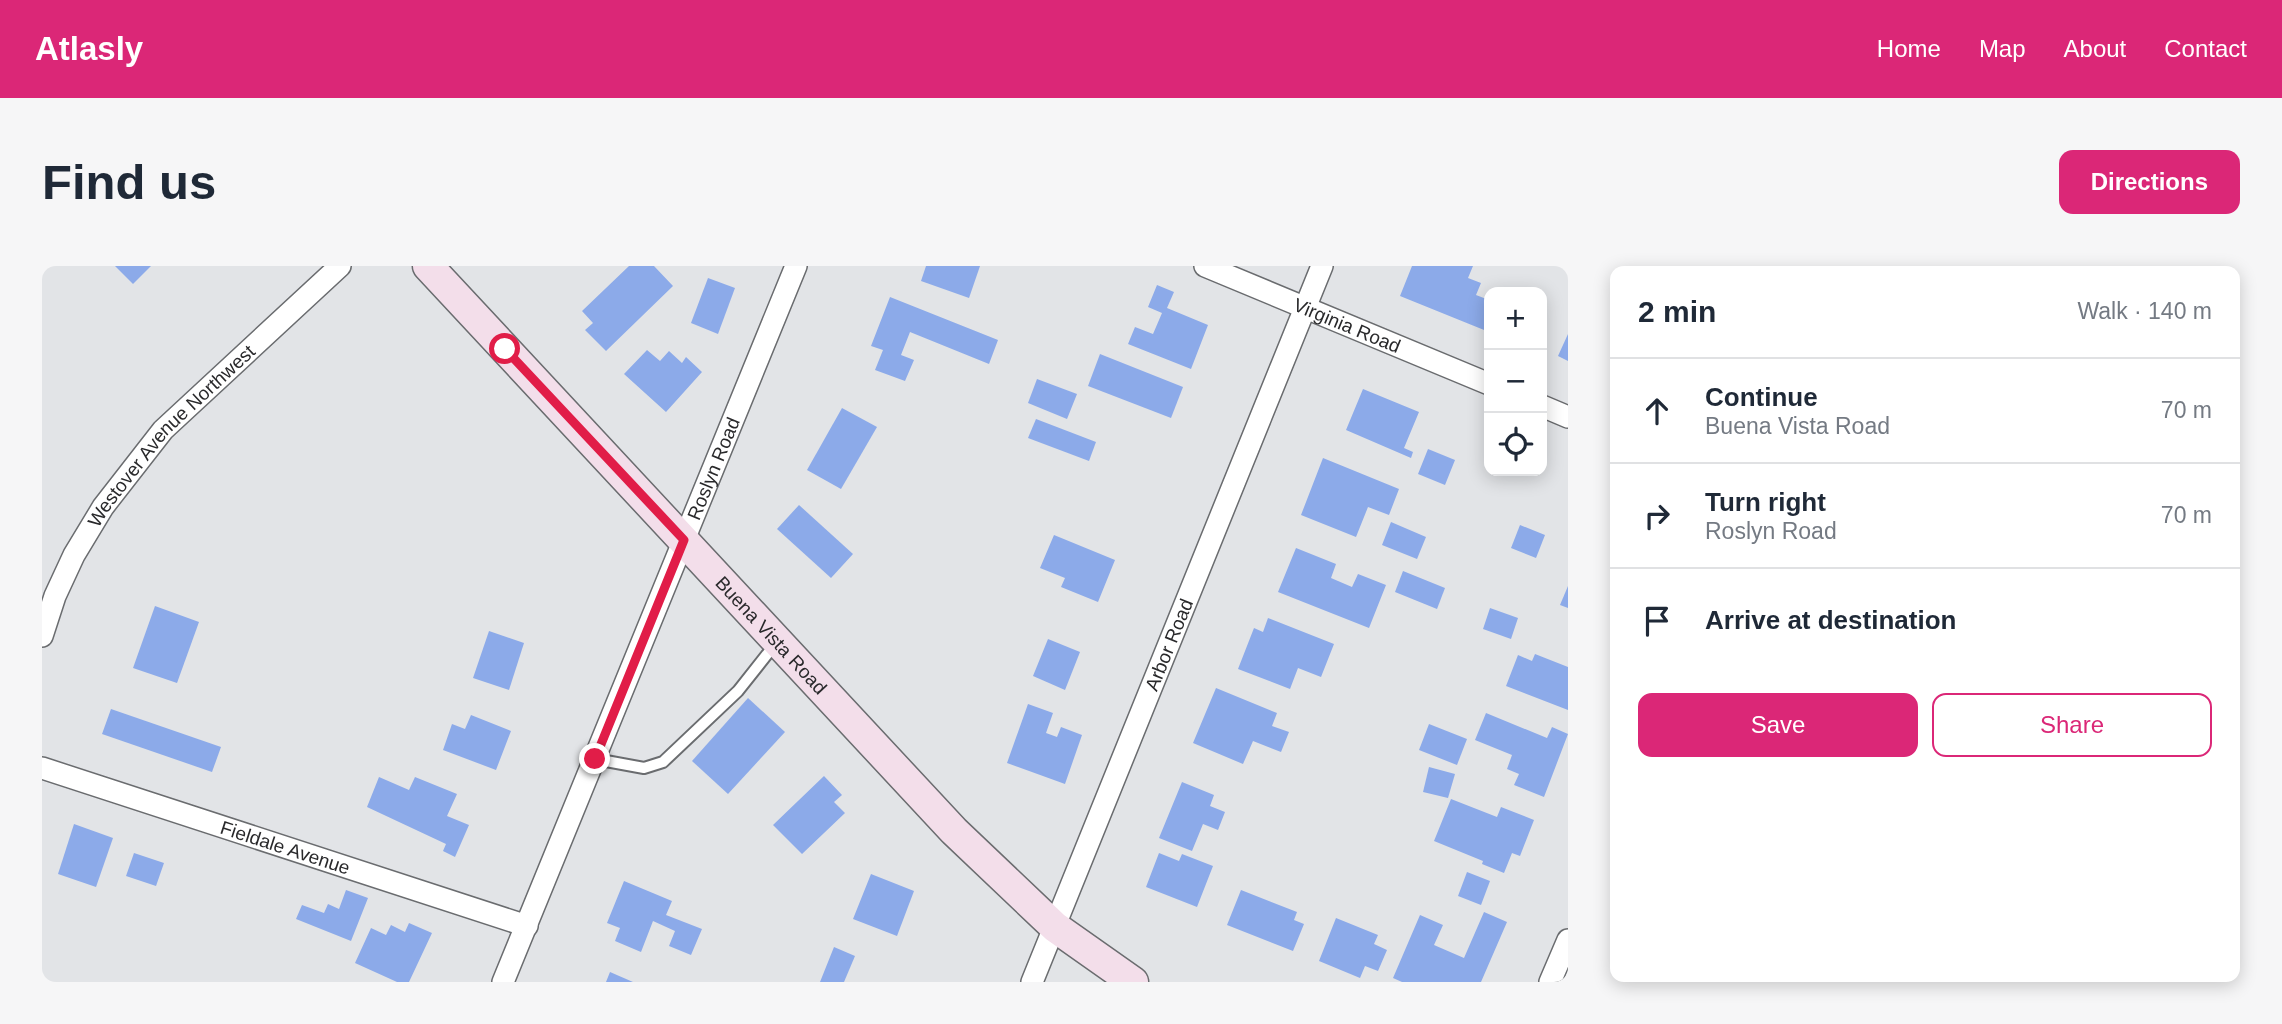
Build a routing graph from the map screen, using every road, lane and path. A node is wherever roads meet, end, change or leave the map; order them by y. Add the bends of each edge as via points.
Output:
1 (340, 266) edge
2 (428, 266) edge
3 (796, 266) edge
4 (1205, 266) edge
5 (1322, 266) edge
6 (1305, 307) junction
7 (1484, 382) edge
8 (1547, 408) edge
9 (1568, 417) edge
10 (684, 540) junction
11 (42, 636) edge
12 (778, 641) junction
13 (595, 759) junction
14 (42, 768) edge
15 (527, 926) junction
16 (1055, 927) junction
17 (1568, 940) edge
18 (503, 982) edge
19 (1032, 982) edge
20 (1133, 982) edge
21 (1550, 982) edge

1 - 11 street, Westover Avenue Northwest via 163,430 103,507 74,555
2 - 10 street, Buena Vista Road
3 - 10 street, Roslyn Road
4 - 6 street, Virginia Road
5 - 6 street, Arbor Road
6 - 7 street, Virginia Road
6 - 16 street, Arbor Road
8 - 9 street
10 - 12 street, Buena Vista Road
10 - 13 street, Roslyn Road
12 - 13 lane via 738,691 663,762 644,768
12 - 16 street, Buena Vista Road via 954,831
13 - 15 street, Roslyn Road
14 - 15 street, Fieldale Avenue
15 - 18 street, Roslyn Road
16 - 19 street, Arbor Road
16 - 20 street, Buena Vista Road
17 - 21 street

